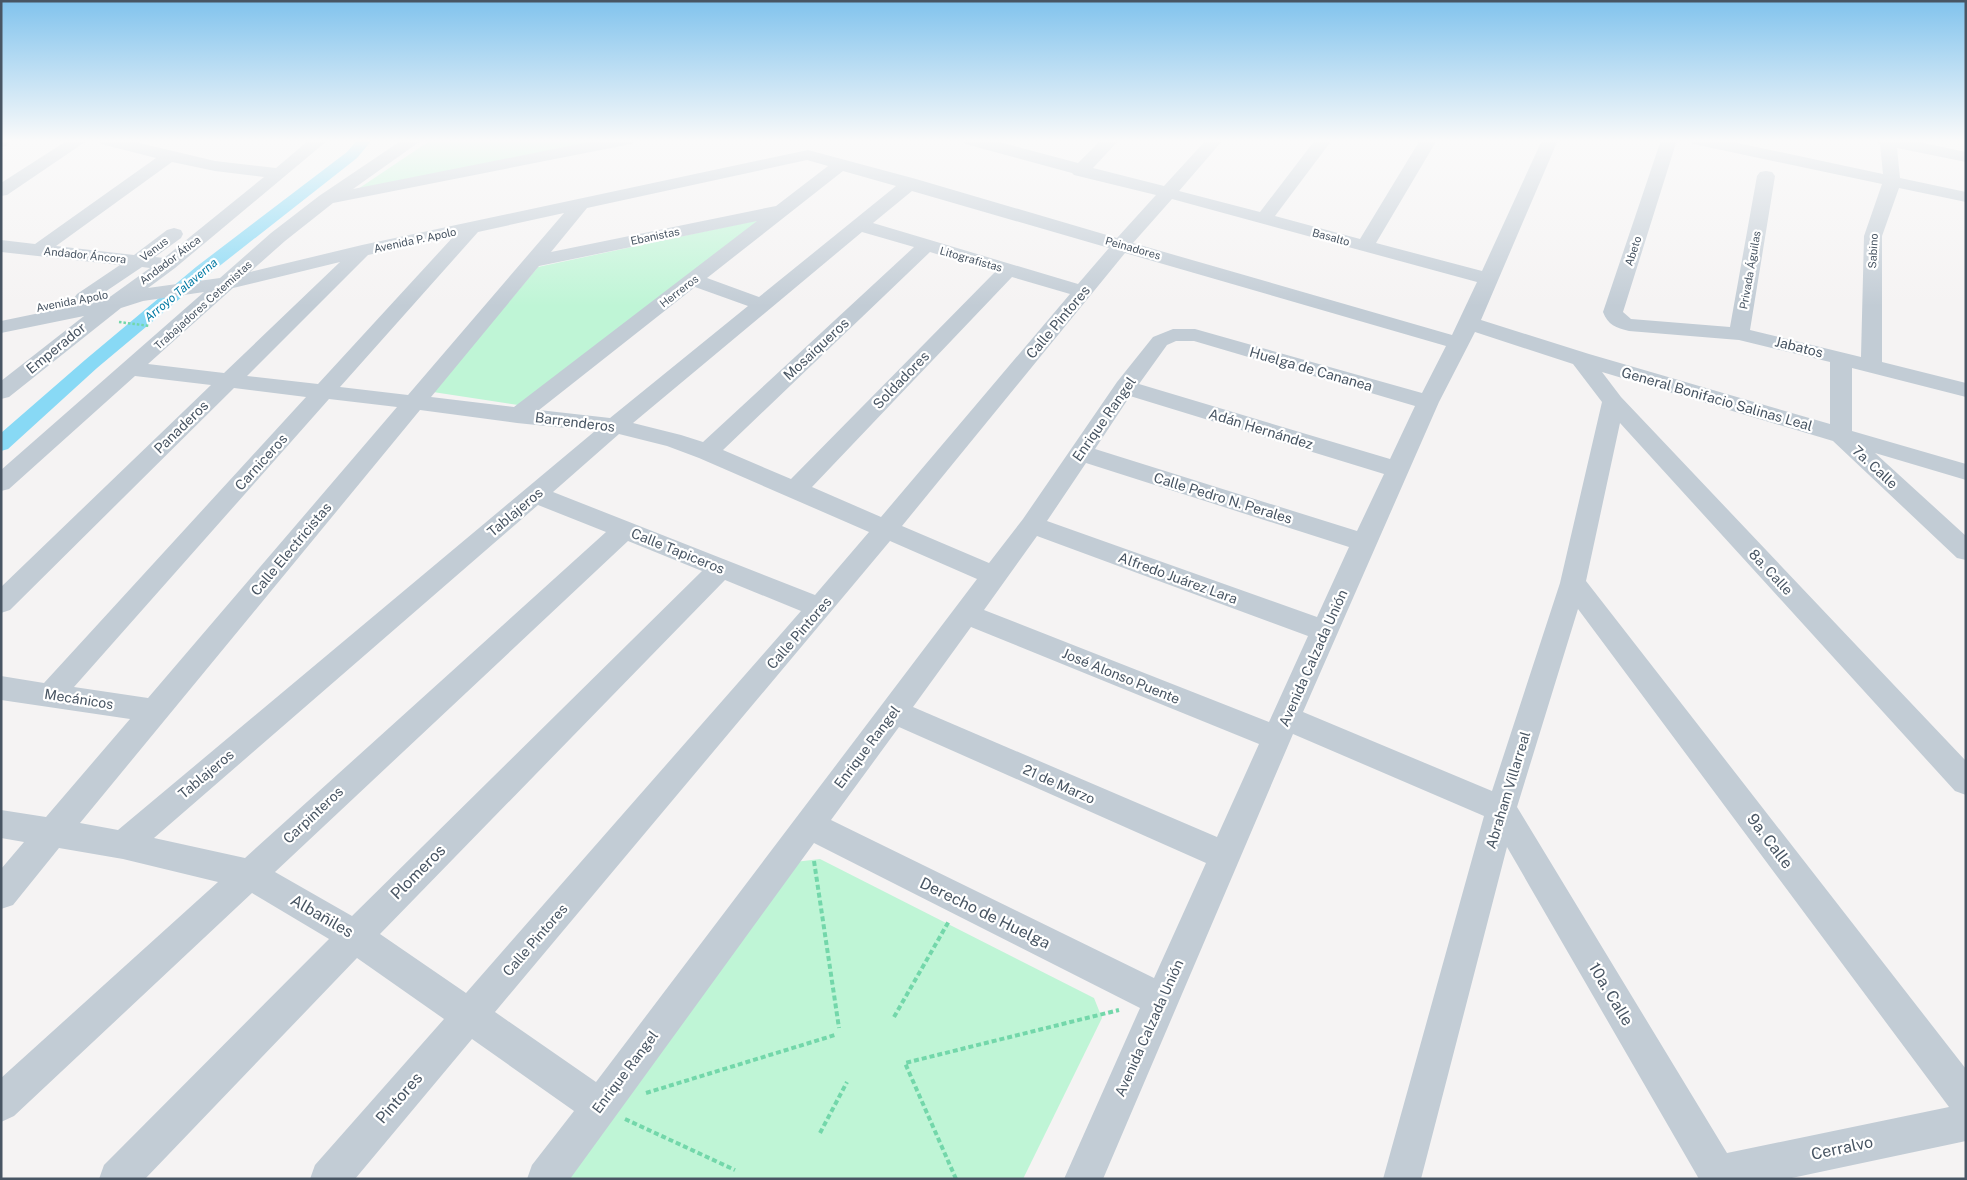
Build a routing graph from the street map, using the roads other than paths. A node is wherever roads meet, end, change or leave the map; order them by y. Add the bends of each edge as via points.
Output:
1 (116, 195) edge
2 (252, 195) edge
3 (332, 195) edge
4 (350, 195) edge
5 (617, 195) edge
6 (800, 195) edge
7 (896, 195) edge
8 (952, 195) edge
9 (1166, 195) edge
10 (1176, 195) edge
11 (1282, 195) edge
12 (1396, 195) edge
13 (1525, 195) edge
14 (1651, 195) edge
15 (1763, 195) edge
16 (1887, 195) edge
17 (325, 200) junction
18 (581, 204) junction
19 (779, 211) junction
20 (1264, 219) junction
21 (860, 225) junction
22 (471, 228) junction
23 (174, 234) dead end
24 (278, 237) junction
25 (1122, 244) junction
26 (1, 246) edge
27 (926, 246) junction
28 (1365, 246) junction
29 (39, 250) junction
30 (362, 252) junction
31 (139, 260) junction
32 (322, 261) junction
33 (532, 262) junction
34 (168, 264) junction
35 (1008, 270) junction
36 (1488, 279) junction
37 (694, 280) junction
38 (228, 282) junction
39 (1083, 292) junction
40 (141, 293) junction
41 (84, 298) junction
42 (763, 305) junction
43 (113, 313) junction
44 (1, 315) edge
45 (1629, 325) joint
46 (1, 327) edge
47 (1464, 333) junction
48 (1739, 334) junction
49 (1195, 335) joint
50 (1581, 358) junction
51 (1842, 358) junction
52 (1872, 366) junction
53 (130, 369) junction
54 (228, 381) junction
55 (1125, 387) junction
56 (1966, 390) edge
57 (1, 392) edge
58 (323, 392) junction
59 (1428, 402) junction
60 (1613, 402) junction
61 (413, 403) junction
62 (517, 416) junction
63 (615, 426) junction
64 (1841, 435) junction
65 (707, 452) junction
66 (1080, 453) junction
67 (1398, 470) junction
68 (1966, 472) edge
69 (1, 483) edge
70 (794, 491) junction
71 (535, 494) junction
72 (1032, 525) junction
73 (625, 529) junction
74 (886, 531) junction
75 (1366, 543) junction
76 (1966, 551) edge
77 (721, 568) junction
78 (994, 576) junction
79 (1573, 583) junction
80 (1, 603) edge
81 (820, 608) junction
82 (966, 614) junction
83 (1324, 631) junction
84 (1, 688) edge
85 (50, 695) junction
86 (156, 711) junction
87 (894, 711) junction
88 (1281, 728) junction
89 (1966, 782) edge
90 (1501, 809) junction
91 (1, 824) edge
92 (809, 825) junction
93 (52, 833) junction
94 (123, 845) junction
95 (1225, 856) junction
96 (249, 874) junction
97 (1, 894) edge
98 (355, 936) junction
99 (1161, 1000) junction
100 (469, 1016) junction
101 (1966, 1098) edge
102 (1, 1102) edge
103 (600, 1107) junction
104 (1966, 1122) edge
105 (1411, 1170) edge
106 (1719, 1176) edge
107 (118, 1179) edge
108 (329, 1179) edge
109 (546, 1179) edge
110 (1083, 1179) edge

1 - 29 street
2 - 34 street, Andador Ática
3 - 17 street, Trabajadores Cetemistas
4 - 17 street
5 - 18 street, Avenida P. Apolo
6 - 19 street, Herreros
7 - 21 street, Tablajeros
8 - 25 street, Peinadores
9 - 25 street, Calle Pintores
10 - 20 street, Basalto
11 - 20 street
12 - 28 street
13 - 36 street, Avenida Calzada Unión
14 - 45 street, Abeto via 1613,312 1615,318
15 - 48 street, Privada Águilas
16 - 52 street, Sabino via 1873,236
17 - 24 street, Trabajadores Cetemistas
18 - 22 street, Avenida P. Apolo
18 - 33 street, Calle Electricistas
19 - 33 street, Ebanistas
19 - 37 street, Herreros
20 - 28 street, Basalto
21 - 27 street, Litografistas
21 - 42 street, Tablajeros
22 - 30 street, Avenida P. Apolo
22 - 58 street, Carniceros
23 - 31 street, Venus
24 - 32 street via 281,250 290,256
24 - 38 street, Trabajadores Cetemistas
25 - 39 street, Calle Pintores
25 - 47 street, Peinadores
26 - 29 street, Andador Áncora
27 - 35 street, Litografistas
27 - 65 street, Mosaiqueros
28 - 36 street, Basalto
29 - 31 street, Andador Áncora
30 - 32 street, Avenida P. Apolo
30 - 54 street, Panaderos
31 - 34 street, Andador Áncora
31 - 41 street, Venus
32 - 38 street, Avenida P. Apolo
33 - 61 street, Calle Electricistas
34 - 40 street, Andador Ática
35 - 39 street, Litografistas
35 - 70 street, Soldadores
36 - 47 street, Avenida Calzada Unión
37 - 42 street
37 - 62 street, Herreros
38 - 40 street, Avenida Apolo
38 - 53 street, Trabajadores Cetemistas
39 - 74 street, Calle Pintores
40 - 41 street, Avenida Apolo
40 - 43 street, Avenida Apolo
41 - 44 street, Avenida Apolo
42 - 63 street, Tablajeros
43 - 46 street, Avenida Apolo
43 - 57 street, Emperador
45 - 48 street, Jabatos
47 - 50 street, General Bonifacio Salinas Leal
47 - 59 street, Avenida Calzada Unión
48 - 51 street, Jabatos
49 - 55 street, Enrique Rangel via 1178,334 1160,340
49 - 59 street, Huelga de Cananea
50 - 60 street, 8a. Calle
50 - 64 street, General Bonifacio Salinas Leal
51 - 52 street, Jabatos
51 - 64 street, 7a. Calle
52 - 56 street, Jabatos
53 - 54 street, Barrenderos
53 - 69 street, Trabajadores Cetemistas
54 - 58 street, Barrenderos
54 - 80 street, Panaderos
55 - 66 street, Enrique Rangel
55 - 67 street, Adán Hernández
58 - 61 street, Barrenderos
58 - 85 street, Carniceros
59 - 67 street, Avenida Calzada Unión
60 - 79 street, Abraham Villarreal
60 - 89 street, 8a. Calle
61 - 62 street, Barrenderos
61 - 86 street, Calle Electricistas
62 - 63 street, Barrenderos
63 - 65 street, Barrenderos
63 - 71 street, Tablajeros
64 - 68 street, General Bonifacio Salinas Leal
64 - 76 street, 7a. Calle
65 - 70 street, Barrenderos
66 - 72 street, Enrique Rangel
66 - 75 street, Calle Pedro N. Perales
67 - 75 street, Avenida Calzada Unión
70 - 74 street, Barrenderos
71 - 73 street, Calle Tapiceros
71 - 94 street, Tablajeros
72 - 78 street, Enrique Rangel
72 - 83 street, Alfredo Juárez Lara
73 - 77 street, Calle Tapiceros
73 - 96 street, Carpinteros
74 - 78 street, Barrenderos
74 - 81 street, Calle Pintores
75 - 83 street, Avenida Calzada Unión
77 - 81 street, Calle Tapiceros
77 - 98 street, Plomeros
78 - 82 street, Enrique Rangel
79 - 90 street, Abraham Villarreal
79 - 101 street, 9a. Calle
81 - 100 street, Calle Pintores
82 - 87 street, Enrique Rangel
82 - 88 street, José Alonso Puente
83 - 88 street, Avenida Calzada Unión
84 - 85 street, Mecánicos
85 - 86 street, Mecánicos
86 - 93 street, Calle Electricistas
87 - 92 street, Enrique Rangel
87 - 95 street, 21 de Marzo
88 - 90 street, José Alonso Puente
88 - 95 street, Avenida Calzada Unión
90 - 105 street, Abraham Villarreal
90 - 106 street, 10a. Calle
91 - 93 street, Albañiles
92 - 99 street, Derecho de Huelga
92 - 103 street, Enrique Rangel
93 - 94 street, Albañiles
93 - 97 street, Calle Electricistas
94 - 96 street, Albañiles
95 - 99 street, Avenida Calzada Unión
96 - 98 street, Albañiles
96 - 102 street, Carpinteros
98 - 100 street, Albañiles
98 - 107 street, Plomeros
99 - 110 street, Avenida Calzada Unión
100 - 103 street, Albañiles
100 - 108 street, Pintores
103 - 109 street, Enrique Rangel
104 - 106 street, Cerralvo

